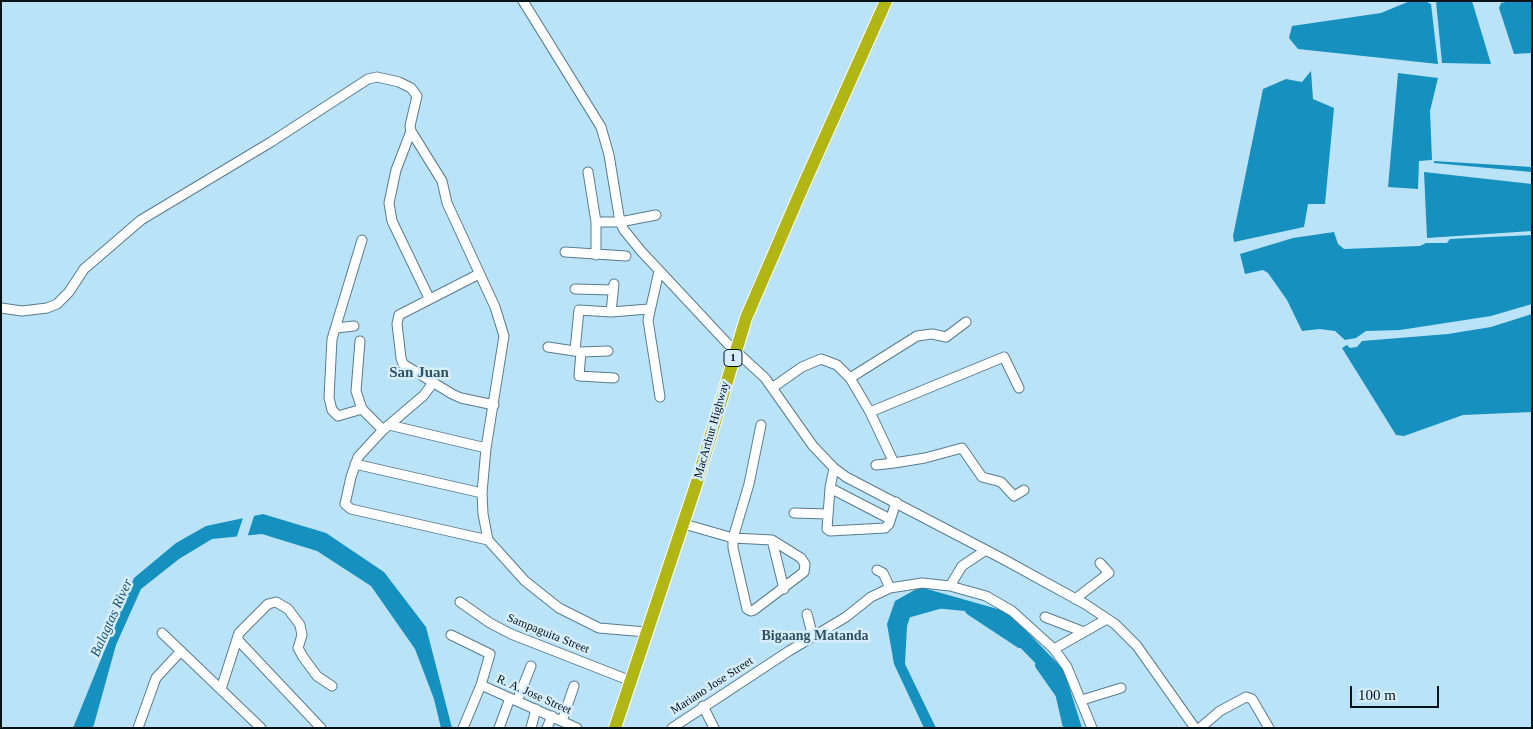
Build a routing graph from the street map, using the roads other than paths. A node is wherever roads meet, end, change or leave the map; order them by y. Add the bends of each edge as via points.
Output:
1 (523, 1) edge
2 (886, 1) edge
3 (411, 131) junction
4 (588, 172) dead end
5 (656, 215) dead end
6 (596, 222) junction
7 (620, 222) junction
8 (362, 240) dead end
9 (565, 252) dead end
10 (596, 254) junction
11 (626, 256) dead end
12 (659, 271) junction
13 (479, 274) junction
14 (575, 289) dead end
15 (429, 298) junction
16 (1, 308) edge
17 (649, 309) junction
18 (611, 312) junction
19 (966, 322) dead end
20 (354, 326) dead end
21 (336, 328) junction
22 (360, 341) dead end
23 (548, 347) dead end
24 (735, 350) junction
25 (578, 351) junction
26 (608, 351) dead end
27 (614, 378) dead end
28 (850, 378) junction
29 (433, 383) junction
30 (772, 388) junction
31 (1019, 388) dead end
32 (660, 397) dead end
33 (494, 405) junction
34 (362, 409) junction
35 (870, 412) junction
36 (761, 425) dead end
37 (386, 428) junction
38 (486, 448) junction
39 (894, 463) junction
40 (356, 464) junction
41 (876, 465) dead end
42 (834, 468) junction
43 (830, 488) junction
44 (1024, 490) dead end
45 (482, 492) junction
46 (896, 502) junction
47 (794, 513) dead end
48 (828, 514) junction
49 (890, 519) junction
50 (684, 524) junction
51 (733, 538) junction
52 (488, 540) junction
53 (772, 540) junction
54 (986, 550) junction
55 (1100, 563) dead end
56 (877, 570) dead end
57 (950, 586) junction
58 (890, 588) junction
59 (784, 589) junction
60 (1075, 599) junction
61 (460, 602) dead end
62 (807, 614) dead end
63 (1045, 617) dead end
64 (1107, 619) junction
65 (646, 632) junction
66 (1084, 632) junction
67 (162, 633) dead end
68 (451, 635) dead end
69 (813, 637) junction
70 (237, 639) junction
71 (1054, 649) junction
72 (181, 651) junction
73 (530, 666) dead end
74 (631, 681) junction
75 (481, 685) junction
76 (332, 686) dead end
77 (574, 686) dead end
78 (1121, 688) dead end
79 (222, 689) junction
80 (514, 699) junction
81 (1082, 700) junction
82 (703, 706) junction
83 (536, 709) junction
84 (552, 716) junction
85 (562, 721) junction
86 (315, 726) edge
87 (138, 728) edge
88 (261, 728) edge
89 (463, 728) edge
90 (499, 728) edge
91 (531, 728) edge
92 (547, 728) edge
93 (577, 728) edge
94 (615, 728) edge
95 (672, 728) edge
96 (714, 728) edge
97 (1092, 728) edge
98 (1195, 728) edge
99 (1200, 728) edge
100 (1269, 728) edge

1 - 7 street via 602,127 610,155
2 - 24 highway, MacArthur Highway / 1 via 746,318
3 - 13 street via 442,181 447,203
3 - 15 street via 388,203 392,221
3 - 16 street via 416,92 381,77 368,79 141,220 84,269 57,304 22,311
4 - 6 street
5 - 7 street
6 - 7 street
6 - 10 street
7 - 12 street
8 - 21 street
9 - 10 street
10 - 11 street
12 - 17 street
12 - 24 street
13 - 15 street
13 - 33 street via 504,336
14 - 18 street via 613,287
15 - 29 street via 399,315 397,324 403,364
17 - 18 street
17 - 32 street via 649,330
18 - 25 street via 579,310
19 - 28 street via 946,337 932,334 916,336
20 - 21 street
21 - 34 street via 329,356 332,410 338,416
22 - 34 street via 356,391
23 - 25 street
24 - 30 street via 759,371
24 - 50 highway, MacArthur Highway / 1
25 - 26 street
25 - 27 street via 579,376
28 - 30 street via 837,365 816,359
28 - 35 street
29 - 33 street via 461,398
29 - 37 street
30 - 42 street via 806,438
31 - 35 street via 1004,357
33 - 38 street
34 - 37 street
35 - 39 street
36 - 51 street via 749,484
37 - 38 street
37 - 40 street
38 - 45 street
39 - 41 street
39 - 44 street via 962,448 982,477 1001,482 1014,496
40 - 45 street
40 - 52 street via 345,500 349,508
42 - 43 street
42 - 46 street via 865,488
43 - 48 street
43 - 49 street
45 - 52 street
46 - 49 street
46 - 54 street
47 - 48 street
48 - 49 street via 827,529 830,531 886,528
50 - 51 street
50 - 65 highway, MacArthur Highway / 1
51 - 53 street
51 - 59 street via 748,611
52 - 65 street via 525,581 559,608 599,628
53 - 59 street
53 - 59 street via 796,554 805,564 804,572
54 - 57 street via 962,566
54 - 60 street
55 - 60 street via 1109,573
56 - 58 street via 883,573
57 - 58 street, Mariano Jose Street via 922,583
57 - 71 street, Mariano Jose Street via 1005,605
58 - 69 street, Mariano Jose Street
60 - 64 street
61 - 74 street, Sampaguita Street via 511,634
62 - 69 street
63 - 66 street
64 - 66 street
64 - 98 street via 1137,646
65 - 74 highway, MacArthur Highway / 1
66 - 71 street
67 - 72 street
68 - 75 street via 490,654
69 - 82 street, Mariano Jose Street
70 - 76 street via 242,628 268,604 276,602 283,605 302,630 298,644 303,657 316,676
70 - 79 street
70 - 86 street
71 - 81 street, Mariano Jose Street via 1070,672
72 - 79 street
72 - 87 street via 156,678
73 - 80 street
74 - 94 highway, MacArthur Highway / 1
75 - 80 street, R. A. Jose Street
75 - 89 street
77 - 85 street
78 - 81 street
79 - 88 street
80 - 83 street, R. A. Jose Street
80 - 90 street
81 - 97 street, Mariano Jose Street
82 - 95 street, Mariano Jose Street
82 - 96 street
83 - 84 street, R. A. Jose Street
83 - 91 street
84 - 85 street, R. A. Jose Street
84 - 92 street
85 - 93 street, R. A. Jose Street
99 - 100 street via 1246,697 1252,699

